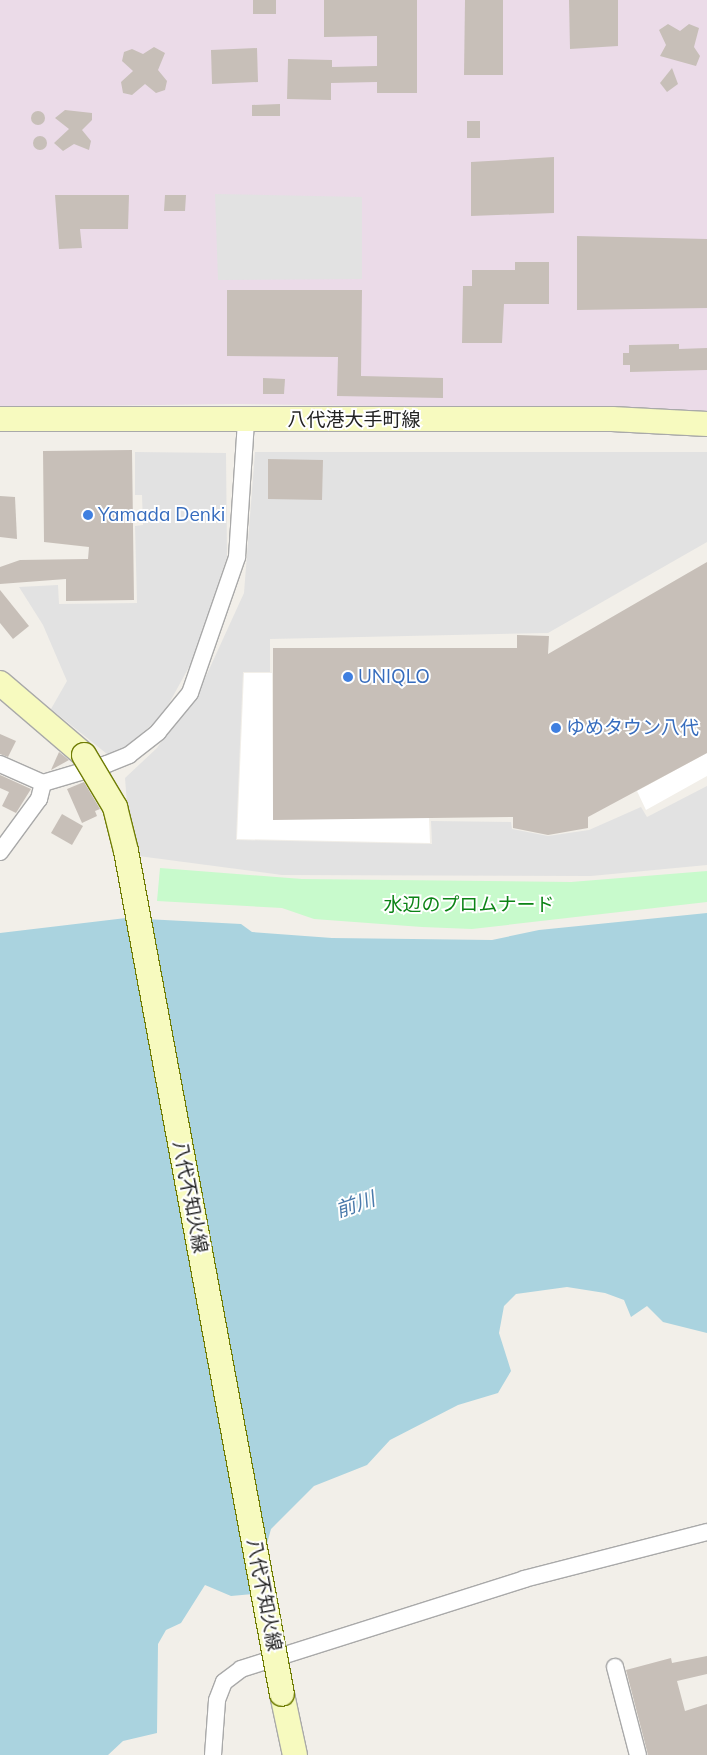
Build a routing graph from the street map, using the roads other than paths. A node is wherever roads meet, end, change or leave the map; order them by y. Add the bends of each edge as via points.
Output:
1 (0, 419) edge
2 (707, 424) edge
3 (245, 427) junction
4 (0, 435) edge
5 (707, 435) edge
6 (0, 683) edge
7 (0, 764) edge
8 (43, 783) junction
9 (0, 852) edge
10 (707, 1532) edge
11 (616, 1667) dead end
12 (212, 1755) edge
13 (295, 1755) edge
14 (638, 1755) edge

1 - 3 main road, 八代港大手町線
2 - 3 main road, 八代港大手町線 via 612,419
3 - 4 main road, 八代港大手町線
3 - 5 main road, 八代港大手町線
3 - 8 street via 238,557 190,693 158,732 129,755
6 - 13 main road, 八代不知火線, bridge via 84,755 114,807 126,851
7 - 8 street
8 - 9 street via 39,799
10 - 12 street via 524,1579 241,1669 224,1682 217,1700
11 - 14 street

